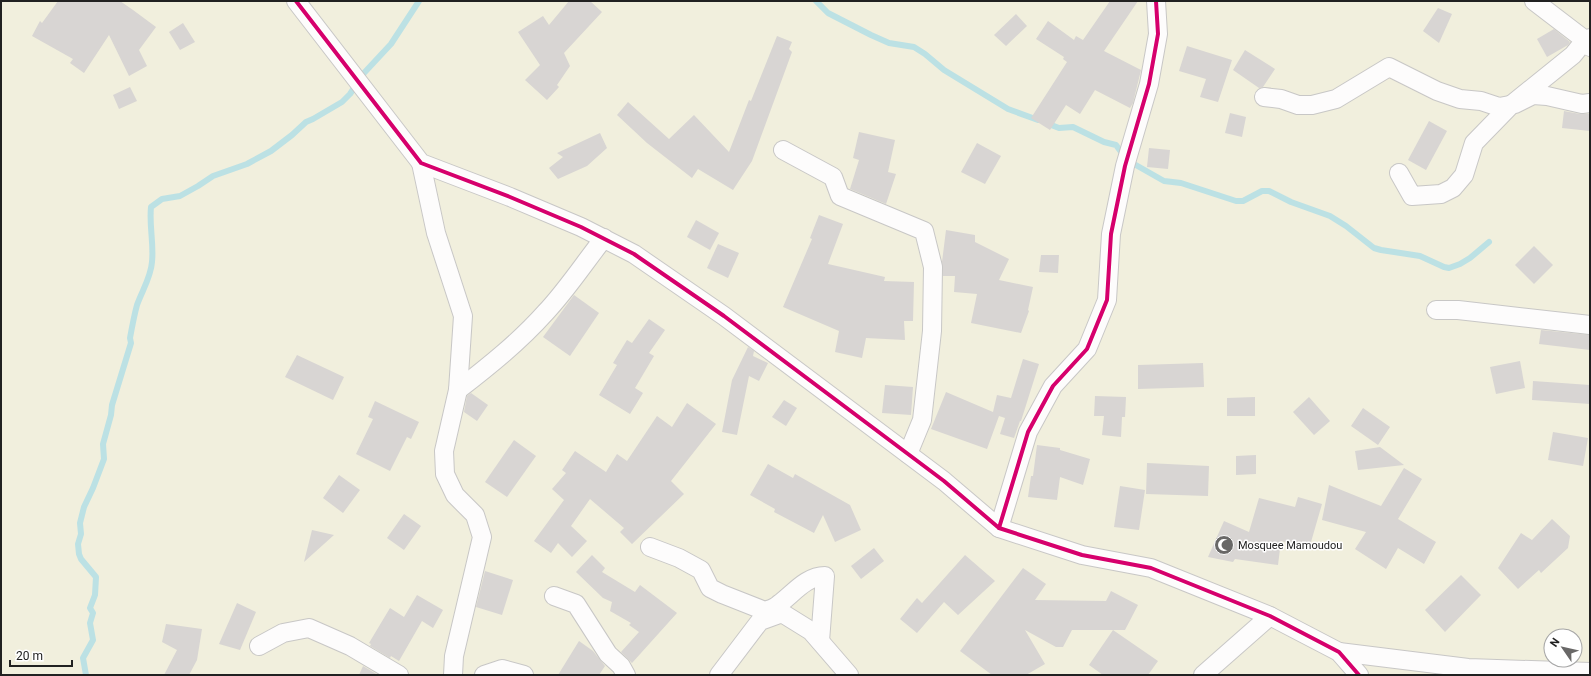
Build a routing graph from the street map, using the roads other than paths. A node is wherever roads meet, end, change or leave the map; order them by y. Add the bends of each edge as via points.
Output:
1 (296, 1) edge
2 (1156, 1) edge
3 (1534, 1) edge
4 (1588, 42) edge
5 (1264, 98) dead end
6 (1590, 103) edge
7 (1510, 105) junction
8 (783, 150) dead end
9 (422, 163) junction
10 (1398, 173) dead end
11 (604, 238) junction
12 (1436, 310) dead end
13 (1590, 325) edge
14 (458, 390) junction
15 (908, 454) junction
16 (999, 528) junction
17 (650, 547) dead end
18 (554, 596) dead end
19 (1270, 616) junction
20 (820, 641) junction
21 (259, 646) dead end
22 (1339, 652) junction
23 (1588, 668) edge
24 (399, 675) edge
25 (453, 675) edge
26 (484, 675) edge
27 (524, 675) edge
28 (626, 675) edge
29 (719, 675) edge
30 (849, 675) edge
31 (1203, 675) edge
32 (1359, 675) edge

1 - 9 street
2 - 16 street via 1158,34 1149,84 1127,160 1111,234 1107,300 1087,348 1053,386 1028,432
3 - 4 street
4 - 7 street
5 - 7 street via 1281,99 1298,105 1336,100 1389,67 1437,91 1460,99 1481,101 1499,107
6 - 7 street via 1582,104 1533,95
7 - 10 street via 1474,143 1464,175 1453,188 1441,194 1412,196
8 - 15 street via 833,177 840,196 924,231 933,267 932,331 922,420
9 - 11 street via 510,197
9 - 14 street via 436,233 463,316
11 - 14 street via 546,312 487,368
11 - 15 street via 634,254 724,316
12 - 13 street via 1458,310
14 - 25 street via 444,451 445,474 455,495 475,514 482,537 454,656
15 - 16 street
16 - 19 street via 1082,555 1151,568
17 - 20 street via 701,570 710,588 765,611 778,606 798,588 817,576 825,576
18 - 28 street via 576,604 608,654 622,666
19 - 22 street
19 - 31 street
20 - 29 street via 811,631 782,613 760,621
20 - 30 street
21 - 24 street via 283,633 309,628 350,646
22 - 23 street via 1468,668
22 - 32 street
26 - 27 street via 502,669

